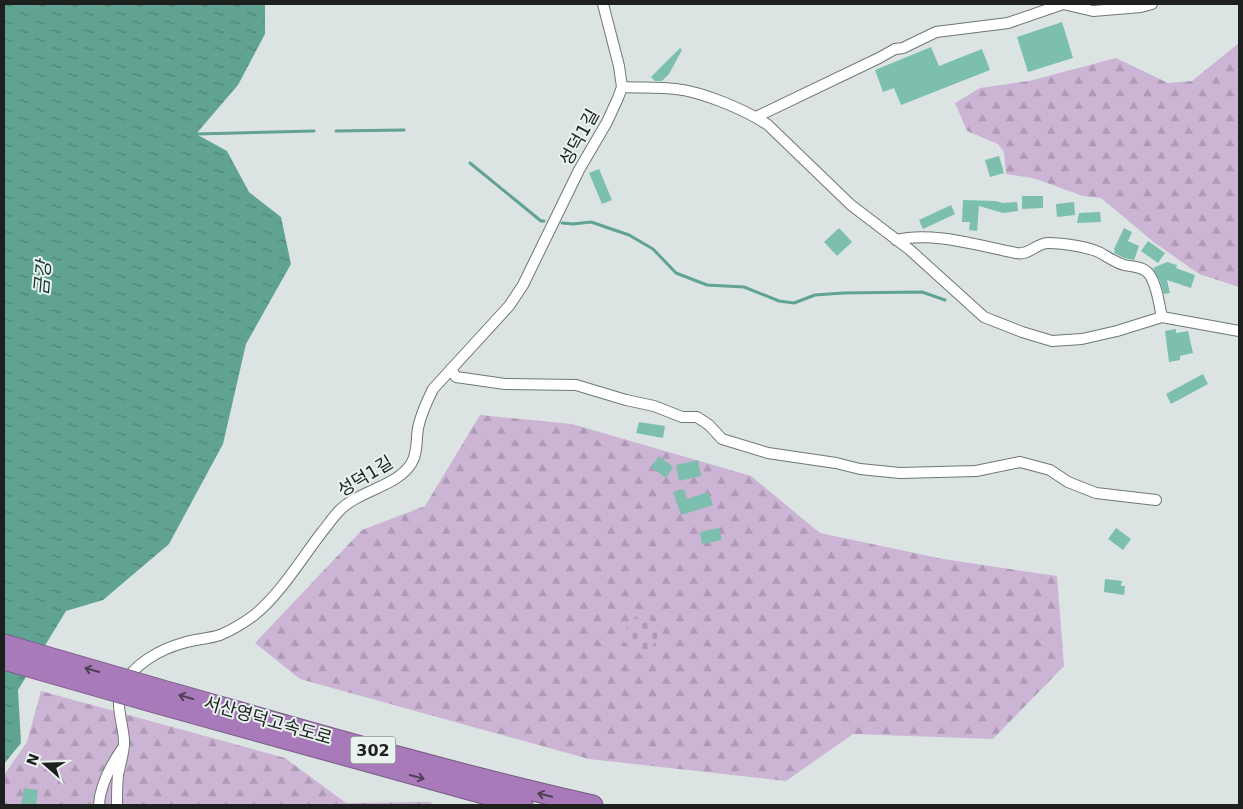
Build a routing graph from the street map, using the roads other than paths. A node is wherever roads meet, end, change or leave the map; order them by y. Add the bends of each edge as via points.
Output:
1 (603, 4) edge
2 (1152, 4) edge
3 (622, 87) junction
4 (756, 117) junction
5 (896, 240) junction
6 (1162, 318) junction
7 (1239, 331) edge
8 (451, 369) junction
9 (1156, 500) dead end
10 (4, 644) edge
11 (4, 660) edge
12 (153, 695) junction
13 (124, 746) junction
14 (99, 805) edge
15 (117, 805) edge
16 (523, 805) edge
17 (593, 805) edge

1 - 3 street
2 - 4 street via 1141,8 1093,11 1063,4 1008,23 936,32
3 - 4 street via 676,89 705,96
3 - 8 street, 성덕1길 via 523,284 509,306
4 - 5 street via 851,205
5 - 6 street via 984,317 1052,341 1082,339
5 - 6 street via 911,237 935,239 1019,254 1046,243 1093,250 1149,273
6 - 7 street
8 - 9 street via 456,377 479,381 576,385 682,416 697,417 722,439 768,454 900,473 976,471 1020,462 1050,470 1068,482 1096,493
8 - 13 street, 성덕1길 via 433,389 425,404 411,464 402,474 361,494 339,510 254,616 218,636 166,648 133,672 123,686 118,704
12 -> 10 highway, 서산영덕고속도로 / 302, bridge
11 - 12 highway, 서산영덕고속도로 / 302, bridge
12 -> 16 highway, 서산영덕고속도로 / 302
17 -> 12 highway, 서산영덕고속도로 / 302 via 514,788
13 - 14 street via 111,764
13 - 15 street, 성덕1길 via 118,774

